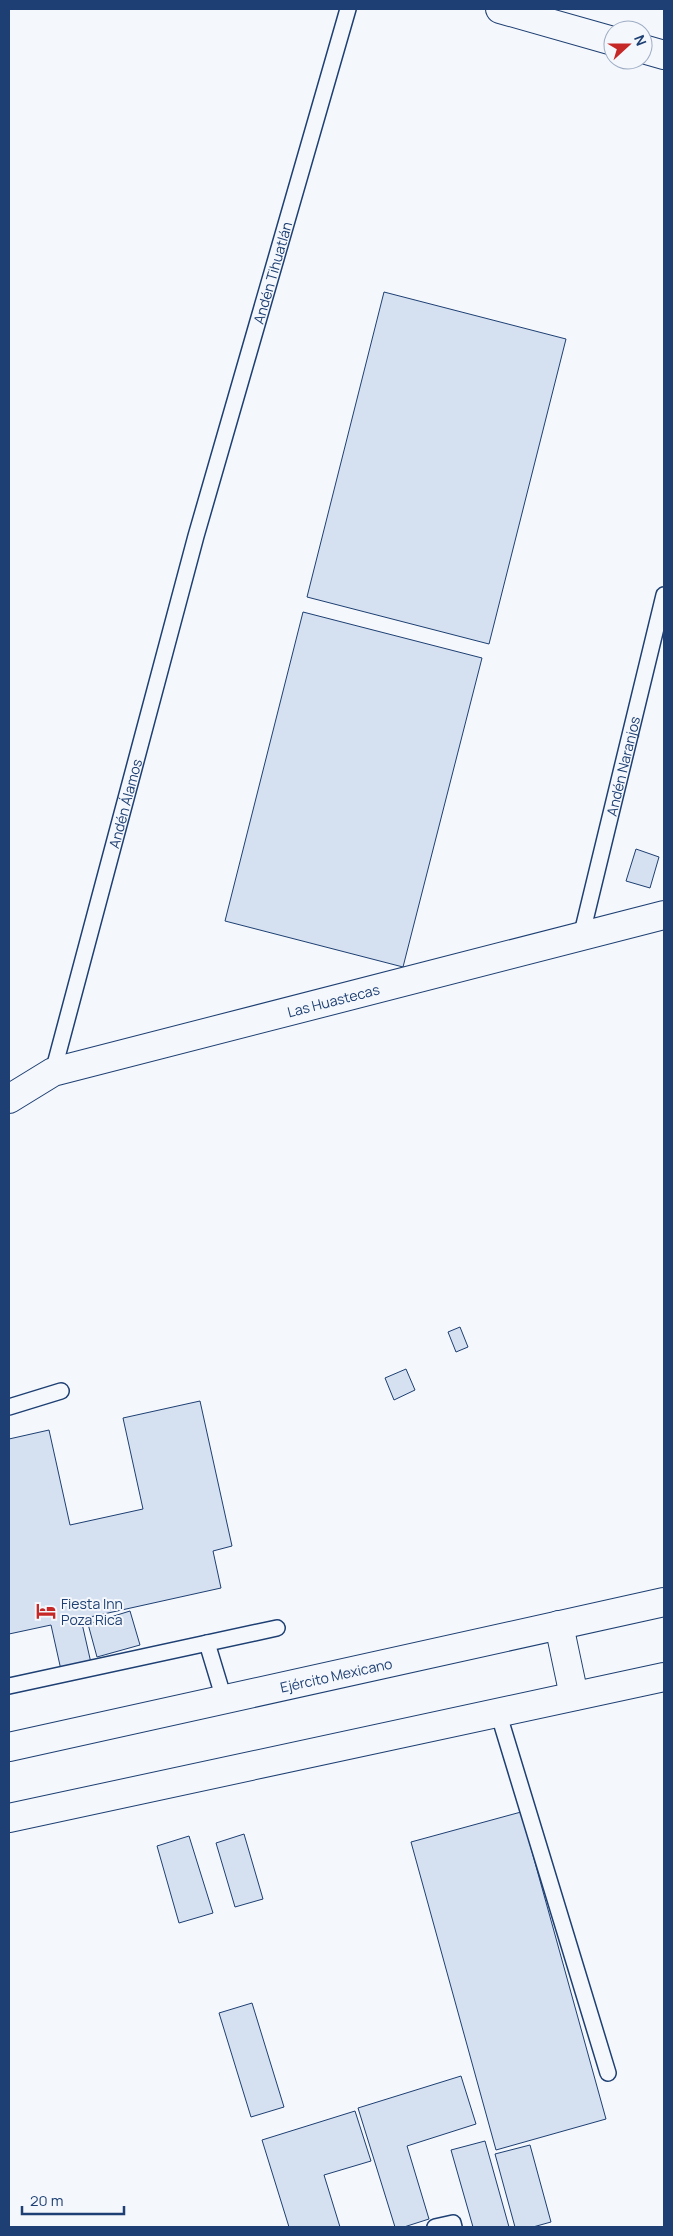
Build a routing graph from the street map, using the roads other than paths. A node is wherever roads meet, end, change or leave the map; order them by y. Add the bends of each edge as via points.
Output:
1 (348, 9) edge
2 (500, 9) edge
3 (603, 38) edge
4 (196, 536) joint
5 (664, 595) edge
6 (664, 915) edge
7 (581, 937) junction
8 (52, 1072) junction
9 (9, 1100) edge
10 (61, 1392) dead end
11 (9, 1407) edge
12 (664, 1602) edge
13 (559, 1625) junction
14 (277, 1628) dead end
15 (207, 1643) junction
16 (664, 1677) edge
17 (9, 1686) edge
18 (574, 1696) junction
19 (224, 1700) junction
20 (498, 1712) junction
21 (9, 1747) edge
22 (9, 1818) edge
23 (608, 2073) dead end
24 (436, 2227) edge
25 (454, 2227) edge

1 - 4 lane, Andén Tihuatlán
2 - 3 main road
4 - 8 lane, Andén Álamos
5 - 7 lane, Andén Naranjos
6 - 7 main road, Las Huastecas
7 - 8 main road, Las Huastecas
8 - 9 main road, Las Huastecas
10 - 11 lane
12 - 13 main road, Ejército Mexicano
13 - 18 main road
13 - 19 main road, Ejército Mexicano
14 - 15 lane
15 - 17 lane
15 - 19 lane
16 - 18 main road
18 - 20 main road
19 - 21 main road, Ejército Mexicano
20 - 22 main road
20 - 23 lane
24 - 25 lane via 453,2223

